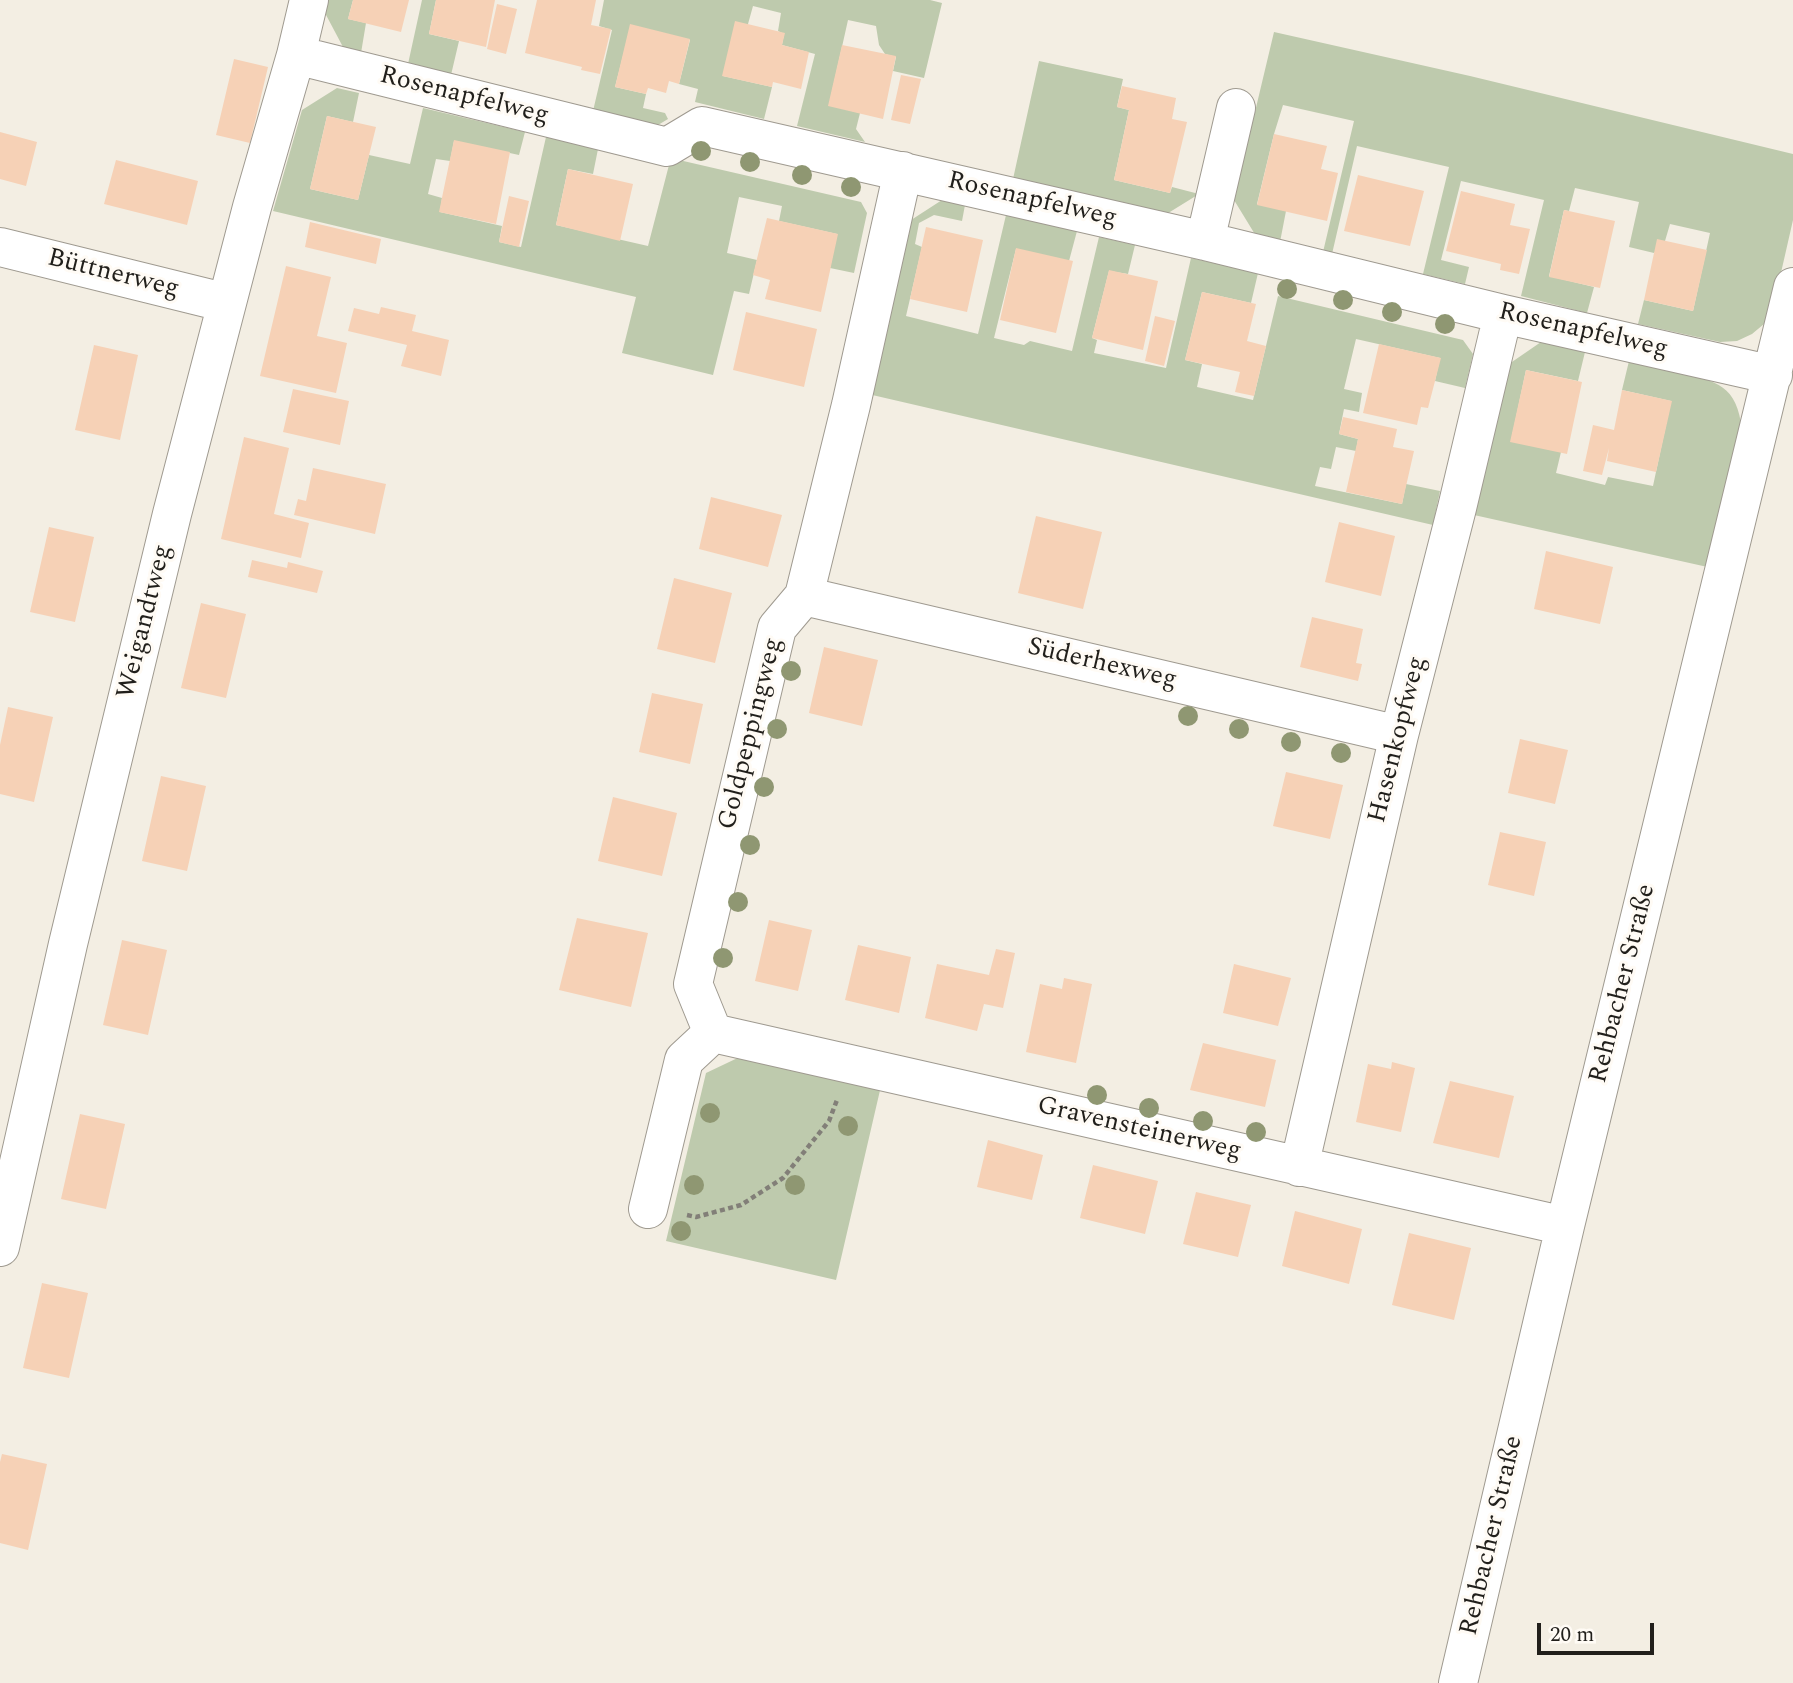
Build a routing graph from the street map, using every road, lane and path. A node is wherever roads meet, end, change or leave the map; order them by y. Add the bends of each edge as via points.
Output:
1 (309, 0) edge
2 (296, 55) junction
3 (1236, 108) dead end
4 (903, 171) junction
5 (1205, 241) junction
6 (0, 247) edge
7 (1793, 287) edge
8 (227, 303) junction
9 (1503, 314) junction
10 (1773, 375) junction
11 (804, 596) junction
12 (1399, 735) junction
13 (713, 1033) junction
14 (850, 1063) junction
15 (1299, 1167) junction
16 (648, 1209) joint
17 (1565, 1226) junction
18 (0, 1247) edge
19 (1458, 1683) edge

1 - 2 street, Weigandtweg
2 - 4 street, Rosenapfelweg via 667,147 702,126
2 - 8 street, Weigandtweg
3 - 5 street
4 - 5 street, Rosenapfelweg
4 - 11 street, Goldpeppingweg
5 - 9 street, Rosenapfelweg
6 - 8 street, Büttnerweg
7 - 10 street, Rehbacher Straße
8 - 18 street, Weigandtweg via 71,931
9 - 10 street, Rosenapfelweg
9 - 12 street, Hasenkopfweg
10 - 17 street, Rehbacher Straße
11 - 12 street, Süderhexweg
11 - 13 street, Goldpeppingweg via 777,628 693,984
12 - 15 street, Hasenkopfweg
13 - 14 street, Gravensteinerweg
13 - 16 street via 684,1060
14 - 15 street, Gravensteinerweg
14 - 16 path via 829,1121 783,1178 741,1205 696,1217
15 - 17 street, Gravensteinerweg
17 - 19 street, Rehbacher Straße

